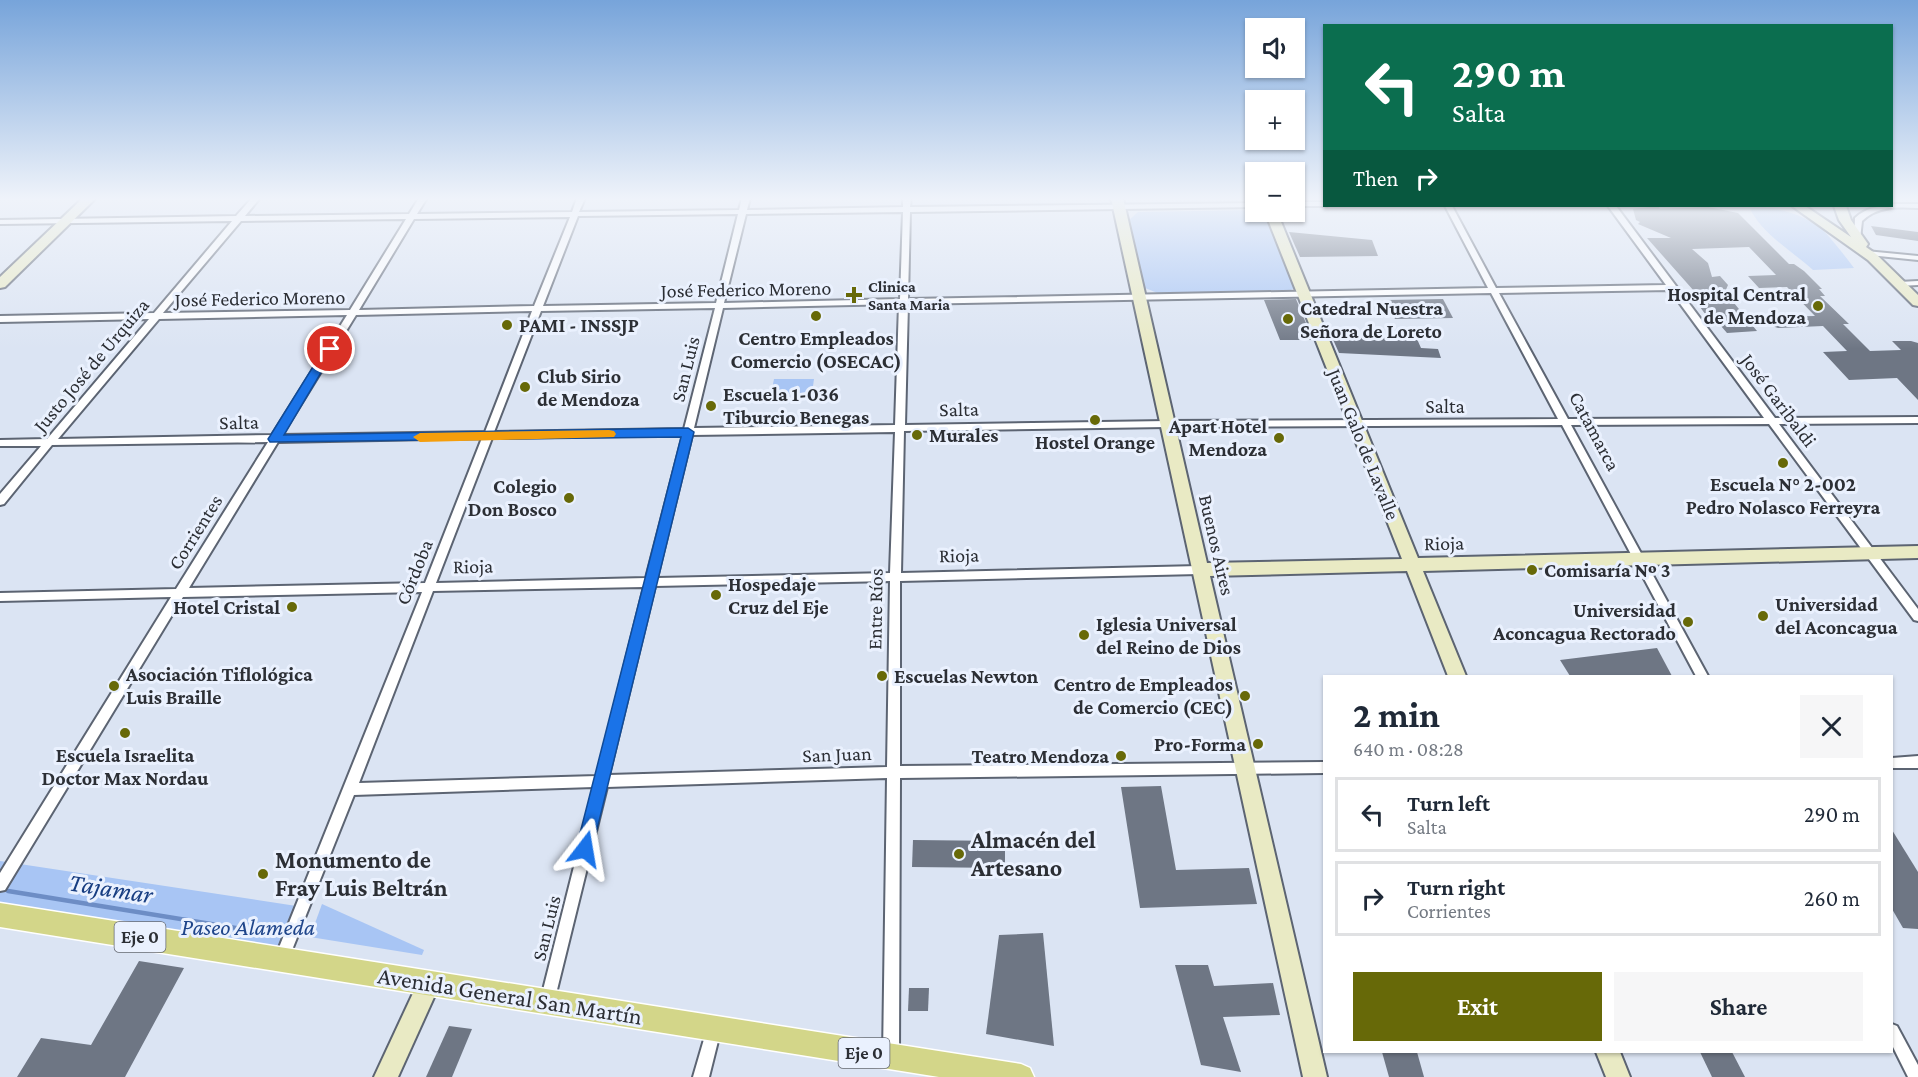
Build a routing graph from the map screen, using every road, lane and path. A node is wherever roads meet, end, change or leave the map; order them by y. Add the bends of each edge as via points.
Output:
1 (37, 248) edge
2 (213, 248) edge
3 (392, 248) edge
4 (562, 248) edge
5 (733, 248) edge
6 (904, 248) edge
7 (1129, 248) edge
8 (1286, 248) edge
9 (1472, 248) edge
10 (1643, 248) edge
11 (1860, 248) edge
12 (1865, 248) edge
13 (1870, 255) junction
14 (1918, 258) edge
15 (1918, 283) edge
16 (0, 284) edge
17 (1899, 284) junction
18 (1672, 287) junction
19 (1495, 290) junction
20 (1304, 294) junction
21 (1140, 297) junction
22 (902, 302) junction
23 (1918, 302) edge
24 (719, 306) junction
25 (539, 310) junction
26 (352, 312) junction
27 (155, 317) junction
28 (0, 319) edge
29 (1918, 420) edge
30 (1773, 422) junction
31 (1567, 423) junction
32 (1167, 424) junction
33 (1357, 424) junction
34 (899, 429) junction
35 (688, 432) junction
36 (489, 436) junction
37 (275, 439) junction
38 (50, 442) junction
39 (0, 443) edge
40 (0, 501) edge
41 (1918, 552) edge
42 (1871, 553) junction
43 (1639, 560) junction
44 (1413, 565) junction
45 (1199, 570) junction
46 (895, 577) junction
47 (650, 583) junction
48 (429, 588) junction
49 (180, 594) junction
50 (0, 597) edge
51 (1918, 617) edge
52 (1457, 675) edge
53 (1701, 675) edge
54 (1918, 762) edge
55 (1893, 763) edge
56 (1323, 768) edge
57 (1244, 769) junction
58 (892, 772) junction
59 (602, 780) junction
60 (350, 789) junction
61 (0, 885) edge
62 (0, 915) edge
63 (281, 960) junction
64 (429, 984) junction
65 (546, 1002) junction
66 (714, 1029) junction
67 (1893, 1034) edge
68 (1608, 1053) edge
69 (891, 1057) junction
70 (386, 1077) edge
71 (701, 1077) edge
72 (1015, 1077) edge
73 (1315, 1077) edge
74 (1618, 1077) edge
75 (1916, 1077) edge

1 - 16 street
2 - 27 street, Justo José de Urquiza
3 - 26 street, Corrientes
4 - 25 street, Córdoba
5 - 24 street, San Luis
6 - 22 street, Entre Ríos
7 - 21 street, Buenos Aires
8 - 20 street, Juan Galo de Lavalle
9 - 19 street, Catamarca
10 - 18 street, José Garibaldi
11 - 13 street
12 - 13 street
13 - 14 street
13 - 17 street
15 - 17 street
17 - 23 street
18 - 19 street, José Federico Moreno
18 - 30 street, José Garibaldi
19 - 20 street, José Federico Moreno
19 - 31 street, Catamarca
20 - 21 street, José Federico Moreno
20 - 33 street, Juan Galo de Lavalle
21 - 22 street, José Federico Moreno
21 - 32 street, Buenos Aires
22 - 24 street, José Federico Moreno
22 - 34 street, Entre Ríos
24 - 25 street, José Federico Moreno
24 - 35 street, San Luis
25 - 26 street, José Federico Moreno
25 - 36 street, Córdoba
26 - 27 street, José Federico Moreno
26 - 37 street, Corrientes
27 - 28 street, José Federico Moreno
27 - 38 street, Justo José de Urquiza
29 - 30 street, Salta
30 - 31 street, Salta
30 - 42 street, José Garibaldi
31 - 33 street, Salta
31 - 43 street, Catamarca
32 - 33 street, Salta
32 - 34 street, Salta
32 - 45 street, Buenos Aires
33 - 44 street, Juan Galo de Lavalle
34 - 35 street, Salta
34 - 46 street, Entre Ríos
35 - 36 street, Salta
35 - 47 street, San Luis
36 - 37 street, Salta
36 - 48 street, Córdoba
37 - 38 street, Salta
37 - 49 street, Corrientes
38 - 39 street, Salta
38 - 40 street, Justo José de Urquiza
41 - 42 street, Rioja
42 - 43 street, Rioja
42 - 51 street, José Garibaldi
43 - 44 street, Rioja
43 - 53 street, Catamarca
44 - 45 street, Rioja
44 - 52 street, Juan Galo de Lavalle
45 - 46 street, Rioja
45 - 57 street, Buenos Aires
46 - 47 street, Rioja
46 - 58 street, Entre Ríos
47 - 48 street, Rioja
47 - 59 street, San Luis
48 - 49 street, Rioja
48 - 60 street, Córdoba
49 - 50 street, Rioja
49 - 61 street, Corrientes
54 - 55 street
56 - 57 street, San Juan
57 - 58 street, San Juan
57 - 73 street, Buenos Aires
58 - 59 street, San Juan
58 - 69 street, Entre Ríos
59 - 60 street, San Juan
59 - 65 street, San Luis
60 - 63 street, Córdoba
62 - 63 main road, Avenida General San Martín / Eje 0
63 - 64 main road, Avenida General San Martín / Eje 0
64 - 65 main road, Avenida General San Martín / Eje 0
64 - 70 street
65 - 66 main road, Avenida General San Martín / Eje 0
66 - 69 main road, Avenida General San Martín / Eje 0
66 - 71 street
67 - 75 street
68 - 74 street
69 - 72 main road, Avenida General San Martín / Eje 0

